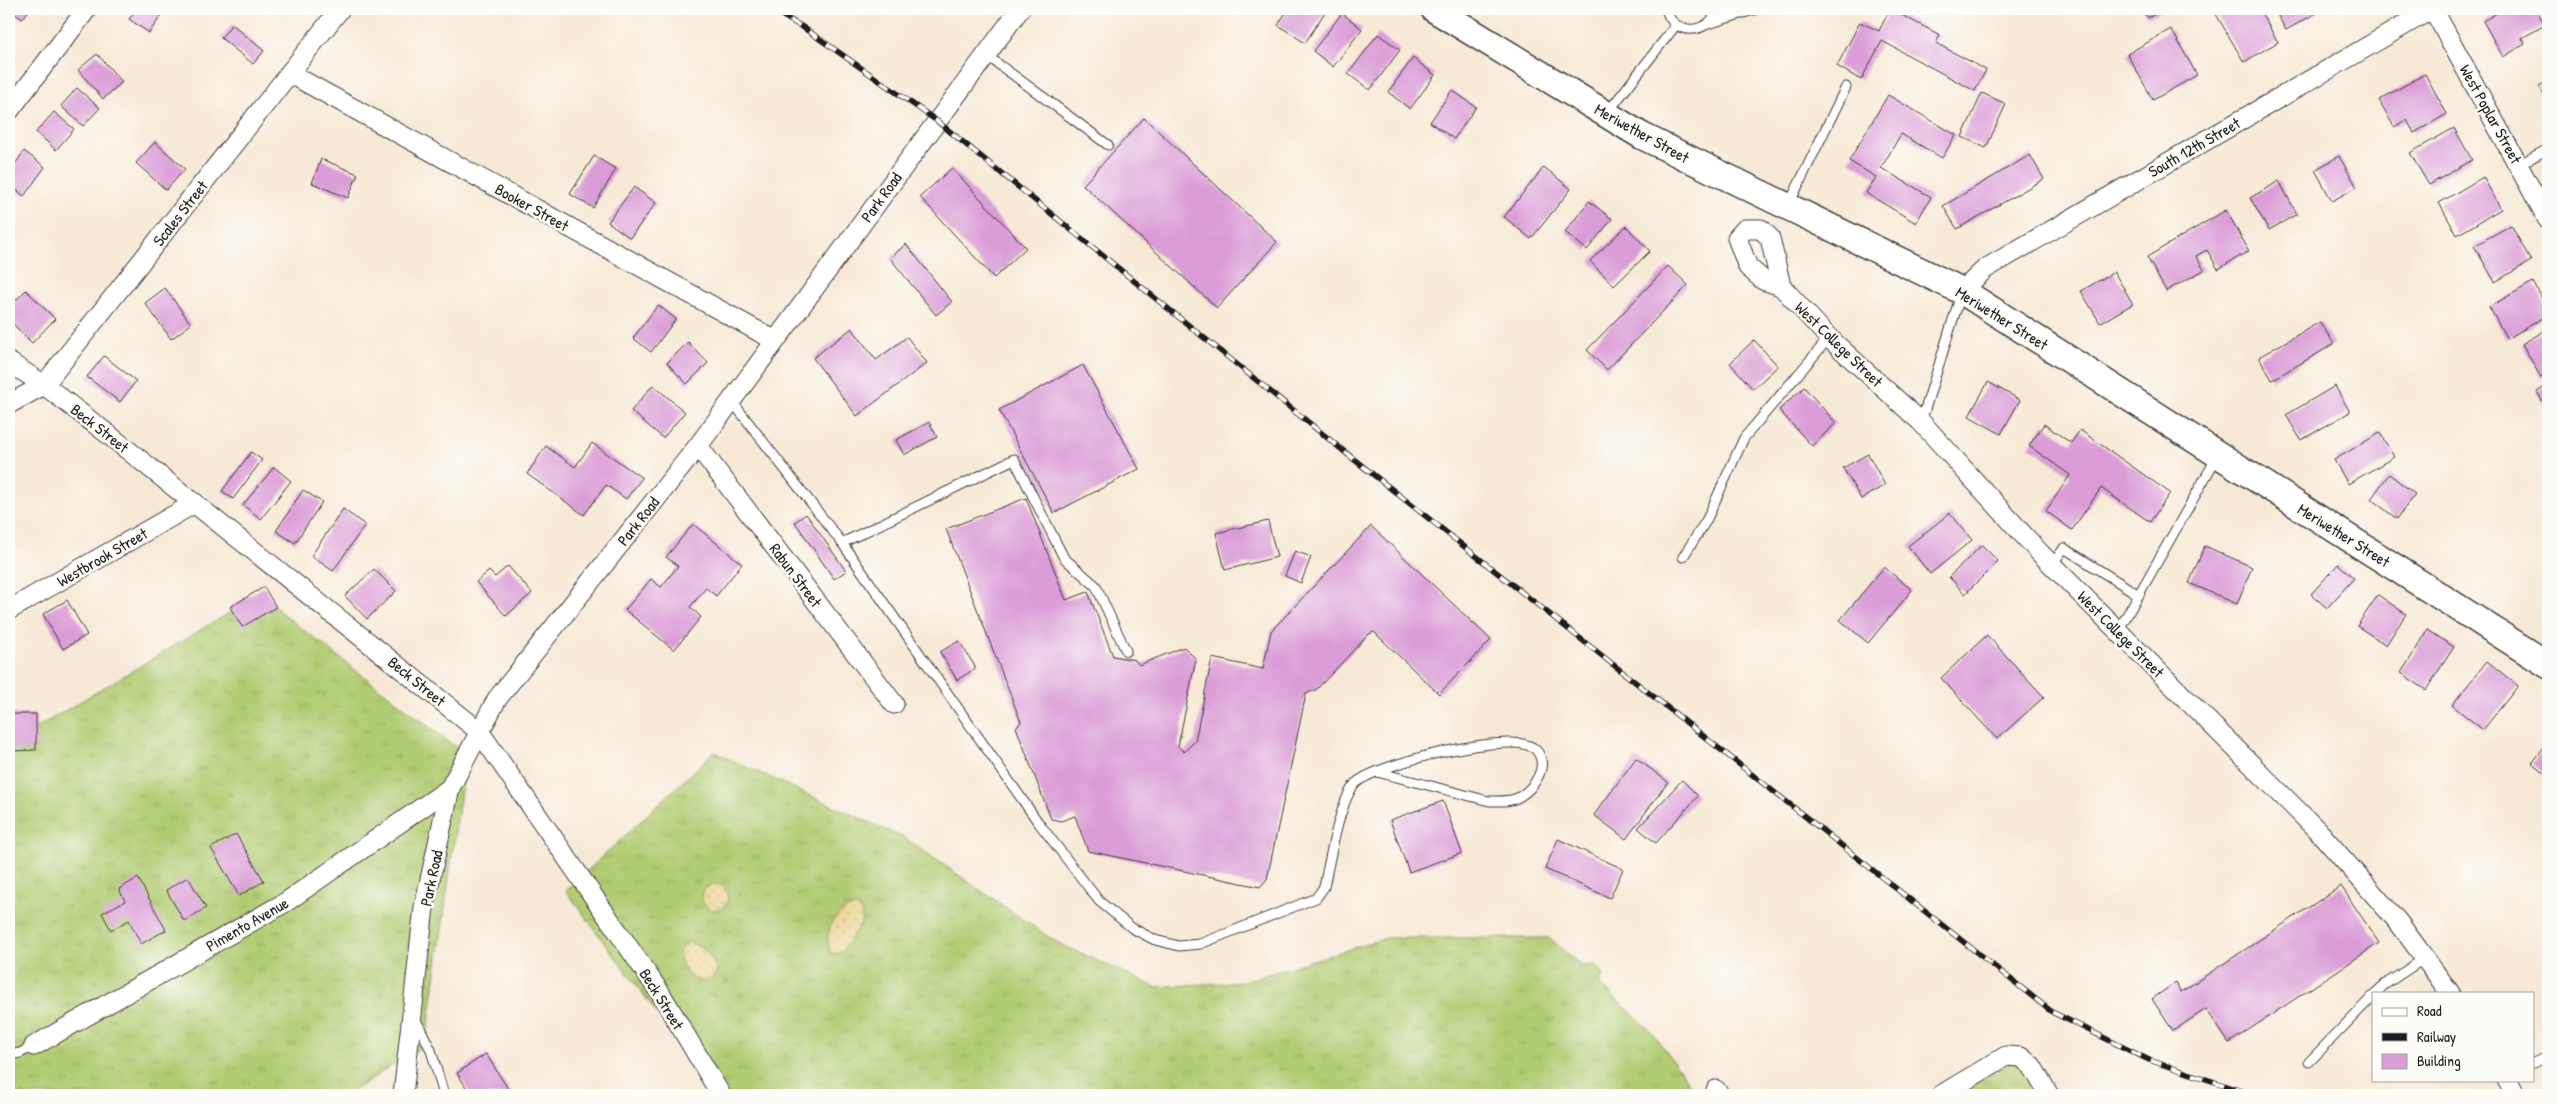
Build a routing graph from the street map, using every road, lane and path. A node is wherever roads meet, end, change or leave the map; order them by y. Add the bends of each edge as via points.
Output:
1 (87, 9) edge
2 (340, 9) edge
3 (1020, 9) edge
4 (1434, 9) edge
5 (1666, 9) edge
6 (1718, 9) edge
7 (2432, 9) edge
8 (1750, 10) edge
9 (1708, 24) junction
10 (1676, 25) junction
11 (986, 55) junction
12 (289, 73) junction
13 (1846, 87) dead end
14 (9, 111) edge
15 (1607, 114) junction
16 (1108, 145) dead end
17 (2548, 149) edge
18 (2518, 166) junction
19 (1788, 207) junction
20 (2548, 220) edge
21 (1781, 286) dead end
22 (1962, 291) junction
23 (1829, 338) junction
24 (774, 340) junction
25 (9, 362) edge
26 (44, 385) junction
27 (731, 400) junction
28 (9, 404) edge
29 (1921, 422) junction
30 (698, 446) junction
31 (2218, 455) junction
32 (195, 503) junction
33 (842, 543) junction
34 (1683, 557) dead end
35 (2052, 565) junction
36 (2139, 595) junction
37 (9, 610) edge
38 (2118, 631) junction
39 (1126, 651) dead end
40 (2548, 665) edge
41 (894, 704) dead end
42 (479, 731) junction
43 (1377, 772) junction
44 (450, 788) junction
45 (2425, 958) junction
46 (2377, 992) edge
47 (2449, 992) edge
48 (2372, 997) edge
49 (412, 1012) junction
50 (34, 1046) joint
51 (9, 1054) edge
52 (2548, 1056) edge
53 (2309, 1062) dead end
54 (2534, 1063) edge
55 (2508, 1082) edge
56 (403, 1095) edge
57 (444, 1095) edge
58 (721, 1095) edge
59 (1942, 1095) edge
60 (2048, 1095) edge
61 (2516, 1095) edge

1 - 14 street
2 - 12 street, Scales Street
3 - 11 street, Park Road
4 - 15 street, Meriwether Street
5 - 10 lane
6 - 9 lane
7 - 18 street, West Poplar Street
7 - 22 street, South 12th Street via 1985,269
8 - 9 lane
9 - 10 lane via 1692,30
10 - 15 lane
11 - 16 lane
11 - 24 street, Park Road
12 - 24 street, Booker Street
12 - 26 street, Scales Street
13 - 19 lane
15 - 19 street, Meriwether Street via 1642,136
17 - 18 lane
18 - 20 street, West Poplar Street
19 - 22 street, Meriwether Street
21 - 23 street, West College Street
22 - 29 lane
22 - 31 street, Meriwether Street
23 - 29 street, West College Street
23 - 34 lane via 1744,438 1706,521
24 - 27 street, Park Road
25 - 26 street, Beck Street
26 - 28 street, Scales Street
26 - 32 street, Beck Street
27 - 30 street, Park Road
27 - 33 lane
29 - 35 street, West College Street
30 - 41 street, Rabun Street
30 - 42 street, Park Road via 497,699
31 - 36 lane
31 - 40 street, Meriwether Street
32 - 37 street, Westbrook Street
32 - 42 street, Beck Street
33 - 39 lane via 1014,458 1064,558 1096,586
33 - 43 lane via 1038,822 1099,901 1132,928 1155,940 1178,946 1200,944 1316,898 1324,887 1346,800 1355,784
35 - 36 lane via 2064,548
35 - 38 street, West College Street
36 - 38 lane
38 - 45 street, West College Street via 2320,834 2399,923
42 - 44 street, Park Road
42 - 58 street, Beck Street via 661,994
43 - 43 lane via 1490,742 1522,742 1536,750 1542,763 1540,774 1530,788 1518,798 1502,801 1489,801
44 - 49 street, Park Road via 424,907
44 - 50 street, Pimento Avenue via 286,902
45 - 46 lane
45 - 47 street, West College Street
48 - 53 lane
49 - 56 street, Park Road
49 - 57 lane via 431,1050
50 - 51 lane
52 - 54 lane
55 - 61 street
59 - 60 street via 2006,1056 2021,1056 2032,1066

